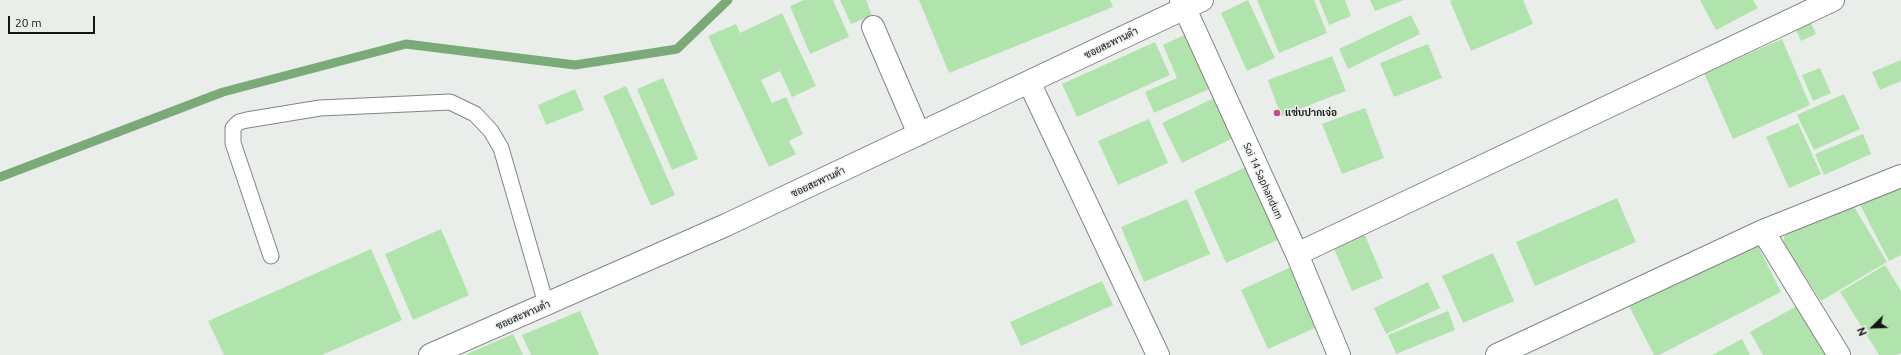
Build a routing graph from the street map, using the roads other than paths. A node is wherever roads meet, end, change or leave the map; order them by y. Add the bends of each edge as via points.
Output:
1 (1834, 0) edge
2 (1189, 2) edge
3 (873, 27) dead end
4 (1029, 82) junction
5 (919, 134) junction
6 (1901, 176) edge
7 (1763, 231) junction
8 (1297, 254) junction
9 (271, 256) dead end
10 (546, 304) junction
11 (430, 355) edge
12 (1158, 355) edge
13 (1339, 355) edge
14 (1497, 355) edge
15 (1839, 355) edge

1 - 8 street
2 - 4 street, ซอยสะพานดำ
2 - 8 street, Soi 14 Saphandum
3 - 5 street
4 - 5 street, ซอยสะพานดำ
4 - 12 street
5 - 10 street, ซอยสะพานดำ via 726,225
6 - 7 street
7 - 14 street
7 - 15 street
8 - 13 street, Soi 14 Saphandum
9 - 10 lane via 233,143 233,128 239,122 320,108 450,102 475,114 501,148
10 - 11 street, ซอยสะพานดำ

